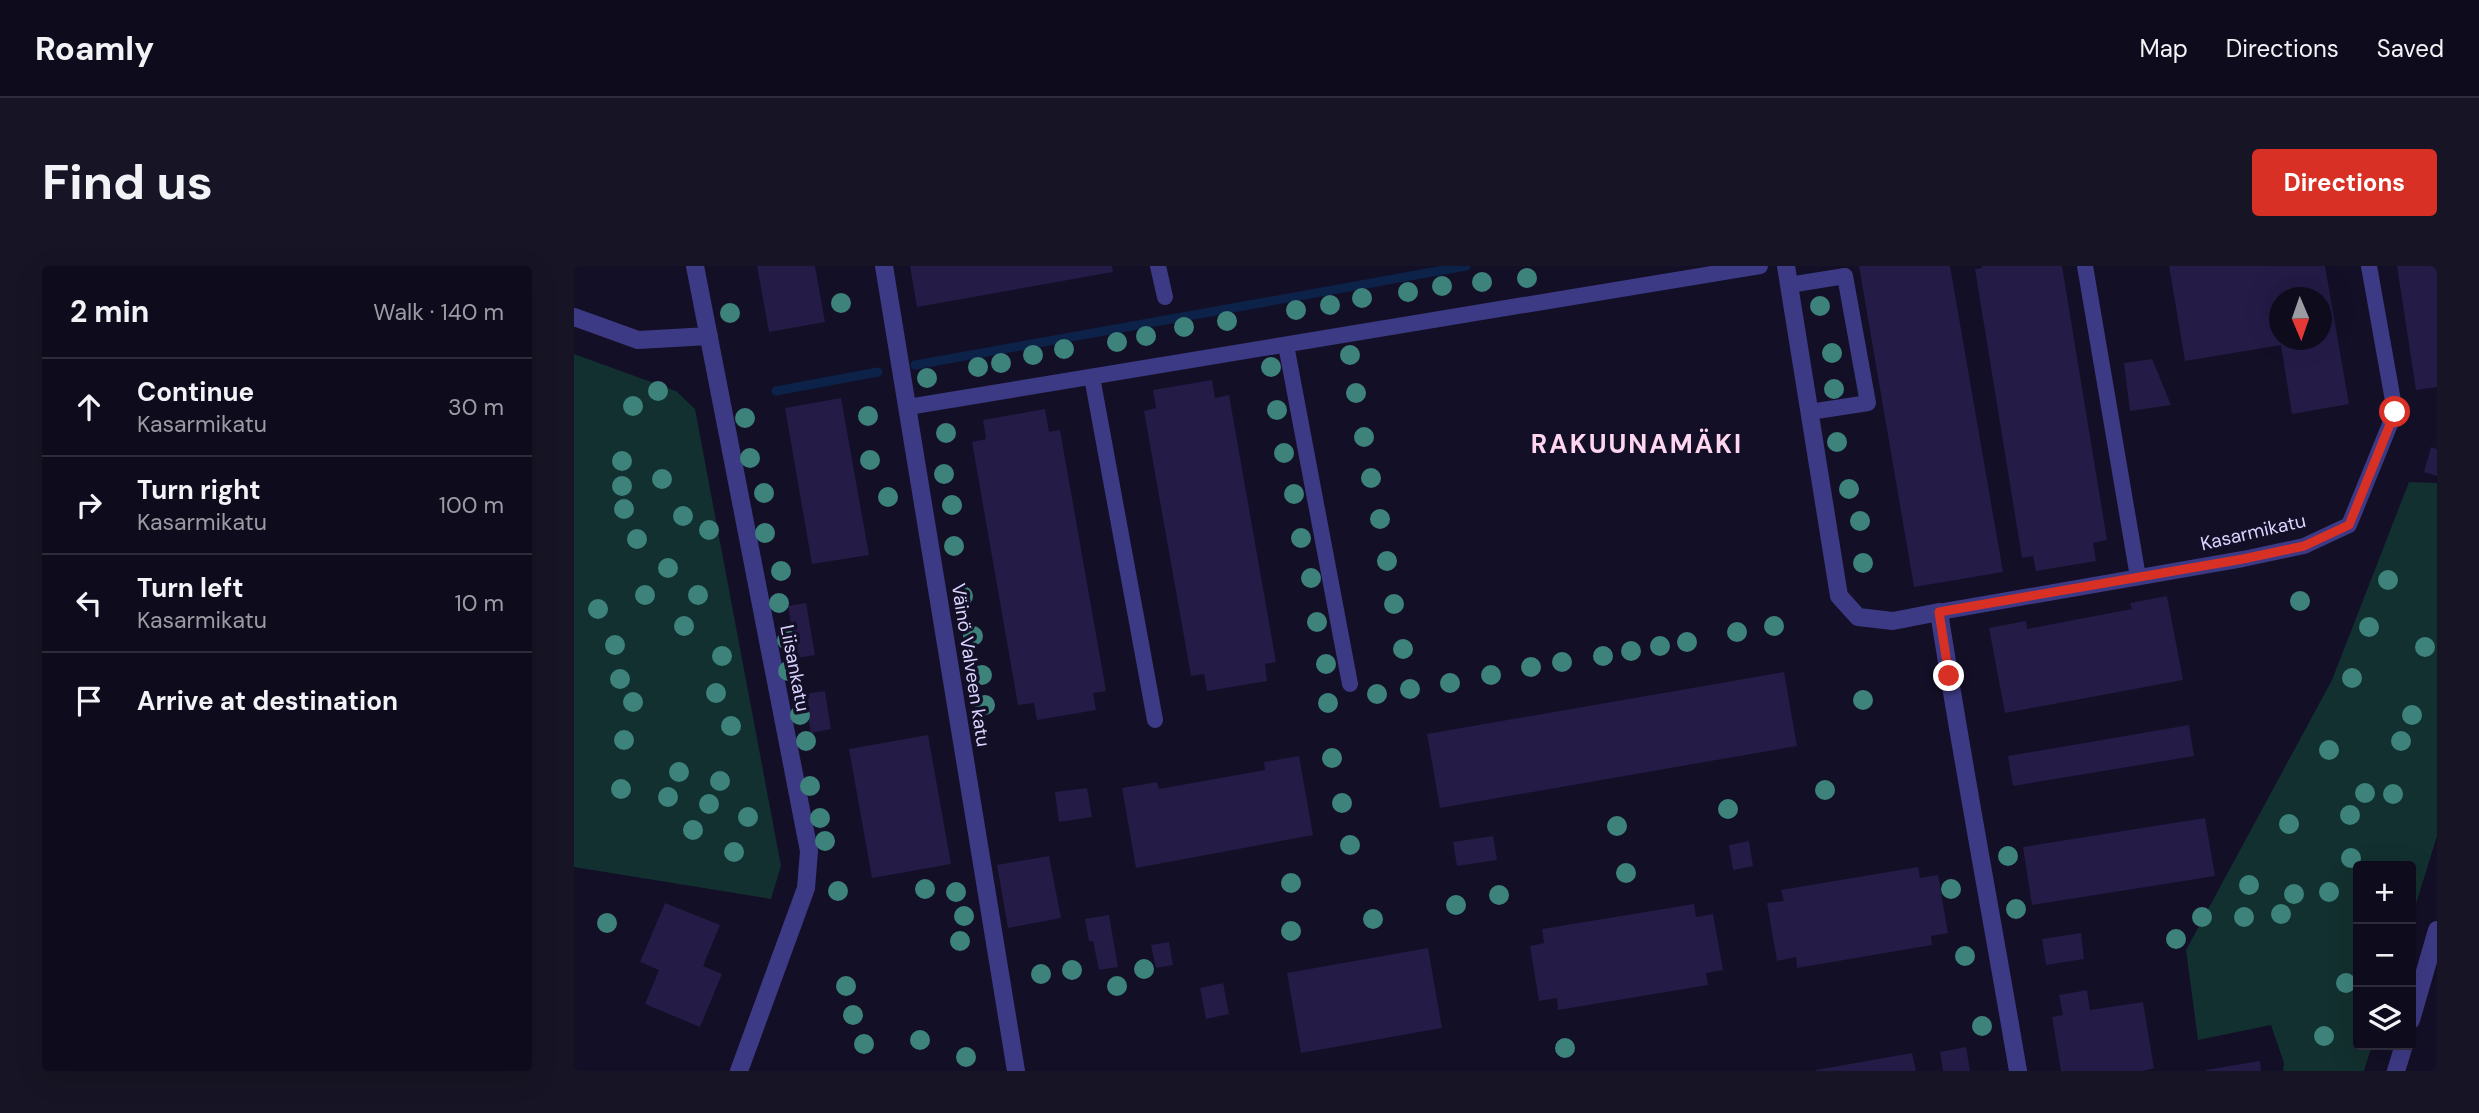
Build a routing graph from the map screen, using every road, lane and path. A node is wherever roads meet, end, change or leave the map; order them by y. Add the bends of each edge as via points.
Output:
1 (695, 266) edge
2 (884, 266) edge
3 (1158, 266) edge
4 (1760, 266) edge
5 (1786, 266) edge
6 (2085, 266) edge
7 (2369, 266) edge
8 (1789, 285) junction
9 (1165, 298) dead end
10 (574, 317) edge
11 (709, 336) junction
12 (1286, 345) junction
13 (1091, 377) junction
14 (908, 407) junction
15 (1810, 412) junction
16 (2138, 577) junction
17 (1939, 612) junction
18 (1350, 684) dead end
19 (1155, 720) dead end
20 (2437, 930) edge
21 (2416, 1003) edge
22 (2402, 1050) edge
23 (738, 1071) edge
24 (1016, 1071) edge
25 (2018, 1071) edge
26 (2396, 1071) edge

1 - 11 street, Liisankatu
2 - 14 street, Väinö Valveen katu
3 - 9 lane
4 - 12 lane
5 - 8 street, Kasarmikatu
6 - 16 lane
7 - 16 lane, Kasarmikatu via 2395,412 2349,525 2304,546
8 - 15 street, Kasarmikatu
8 - 15 lane via 1846,276 1868,403
10 - 11 street via 638,340
11 - 23 street, Liisankatu via 809,850 806,888
12 - 13 lane
12 - 18 lane
13 - 14 lane
13 - 19 lane
14 - 24 street, Väinö Valveen katu
15 - 17 street, Kasarmikatu via 1839,596 1858,617 1894,621
16 - 17 lane, Kasarmikatu
17 - 25 street
20 - 21 street
22 - 26 street

